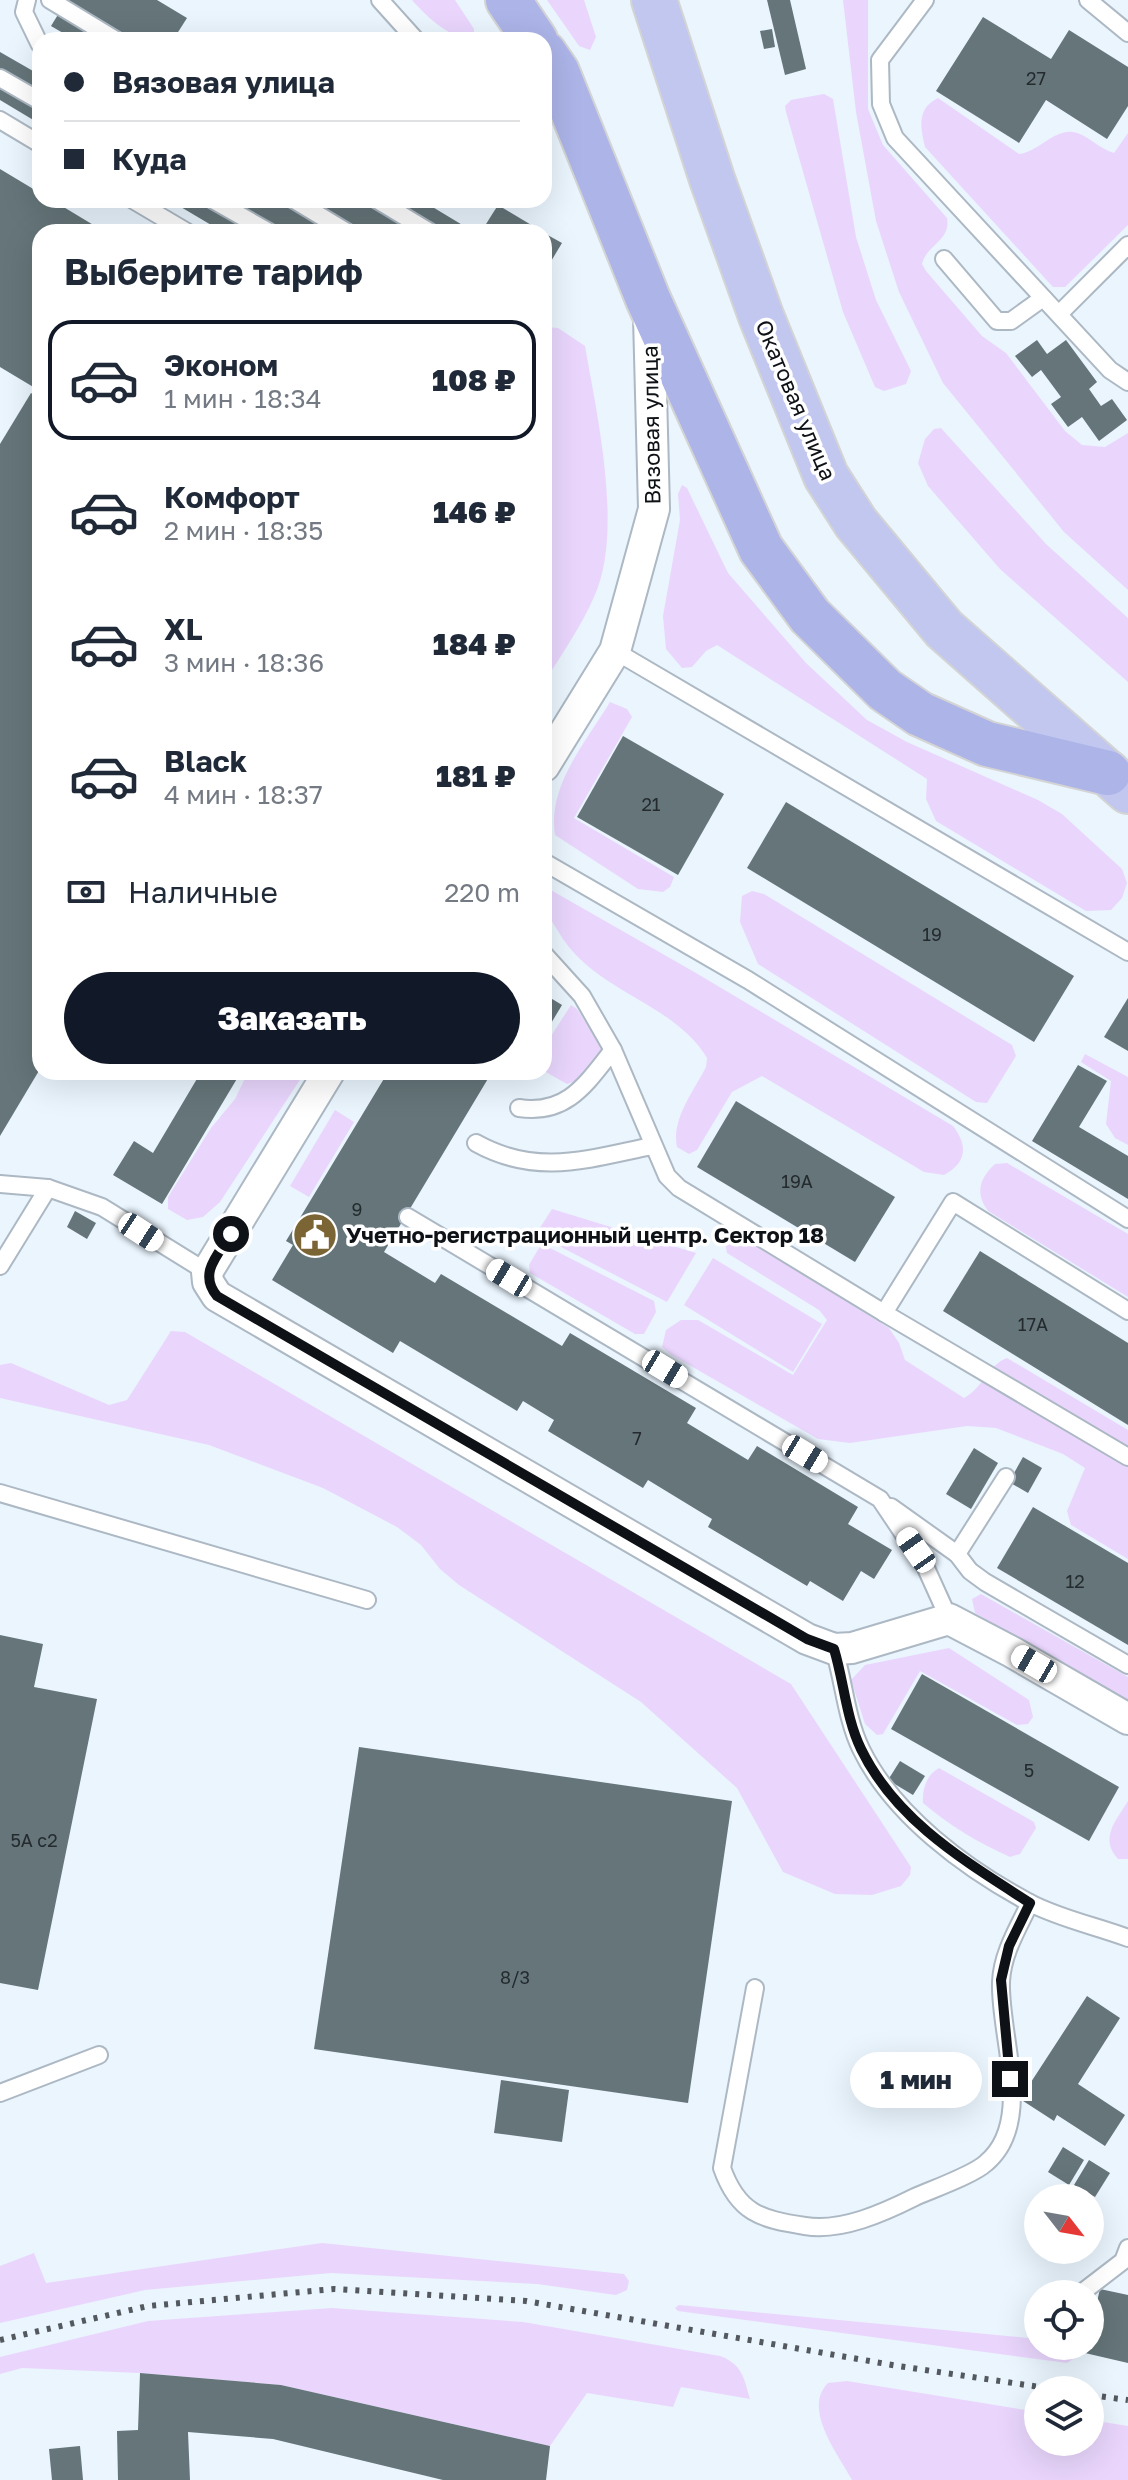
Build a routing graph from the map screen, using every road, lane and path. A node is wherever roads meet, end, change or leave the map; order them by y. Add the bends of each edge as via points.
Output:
1 (27, 0) edge
2 (50, 0) edge
3 (380, 0) edge
4 (508, 0) edge
5 (654, 0) edge
6 (925, 0) edge
7 (1088, 0) edge
8 (34, 32) edge
9 (103, 32) edge
10 (409, 32) edge
11 (528, 32) edge
12 (1128, 33) edge
13 (552, 75) edge
14 (0, 78) edge
15 (32, 96) edge
16 (0, 120) edge
17 (32, 139) edge
18 (146, 208) edge
19 (227, 208) edge
20 (307, 208) edge
21 (390, 208) edge
22 (174, 224) edge
23 (255, 224) edge
24 (334, 224) edge
25 (417, 224) edge
26 (1128, 245) edge
27 (944, 259) dead end
28 (1043, 298) junction
29 (648, 299) junction
30 (1059, 314) junction
31 (1128, 382) edge
32 (615, 651) junction
33 (552, 753) edge
34 (1118, 782) edge
35 (552, 867) edge
36 (1128, 952) edge
37 (552, 963) edge
38 (613, 1050) junction
39 (324, 1080) edge
40 (519, 1108) dead end
41 (476, 1143) dead end
42 (652, 1146) junction
43 (0, 1184) edge
44 (48, 1188) junction
45 (408, 1217) dead end
46 (1128, 1219) edge
47 (0, 1266) edge
48 (207, 1272) junction
49 (1128, 1311) edge
50 (884, 1313) junction
51 (1128, 1457) edge
52 (1006, 1477) dead end
53 (0, 1493) edge
54 (880, 1499) junction
55 (957, 1554) junction
56 (367, 1600) dead end
57 (949, 1619) junction
58 (834, 1649) junction
59 (1128, 1665) edge
60 (1128, 1719) edge
61 (1030, 1903) junction
62 (1128, 1919) edge
63 (1124, 1936) edge
64 (755, 1988) dead end
65 (99, 2055) dead end
66 (0, 2093) edge
67 (1126, 2257) edge
68 (1097, 2280) edge

1 - 8 lane via 24,12
2 - 9 lane
3 - 10 lane
4 - 11 highway
5 - 34 main road, Окатовая улица via 756,303 826,476 856,523 944,629
6 - 28 lane via 880,60 881,104 895,138
7 - 12 lane
13 - 29 highway
14 - 15 lane
16 - 17 lane
18 - 22 lane
19 - 23 lane
20 - 24 lane
21 - 25 lane
26 - 30 lane
27 - 28 lane via 997,321 1011,321
28 - 30 lane
29 - 32 street, Вязовая улица via 654,509
29 - 34 highway via 761,549 825,632 885,690 920,714 987,744
30 - 31 lane via 1110,370
32 - 33 street, Вязовая улица
32 - 36 lane
35 - 46 lane via 748,980
37 - 38 lane via 582,996
38 - 40 lane via 577,1095 539,1111
38 - 42 lane
39 - 48 street
41 - 42 lane via 506,1158 557,1164
42 - 50 lane via 679,1188
43 - 44 lane
44 - 47 lane
44 - 48 lane via 102,1207
45 - 54 lane
48 - 58 street via 217,1296 807,1639
49 - 50 lane via 953,1202
50 - 51 lane
52 - 55 lane
53 - 56 lane
54 - 55 lane
54 - 57 lane via 921,1558
55 - 59 lane via 985,1582
57 - 58 street
57 - 60 street
58 - 61 lane via 861,1750 893,1800 945,1848
61 - 63 lane
61 - 64 lane via 1009,1946 1001,1980 1013,2109 1004,2139 986,2164 879,2214 819,2229 756,2214 732,2194 722,2168
62 - 63 lane
65 - 66 lane
67 - 68 lane

